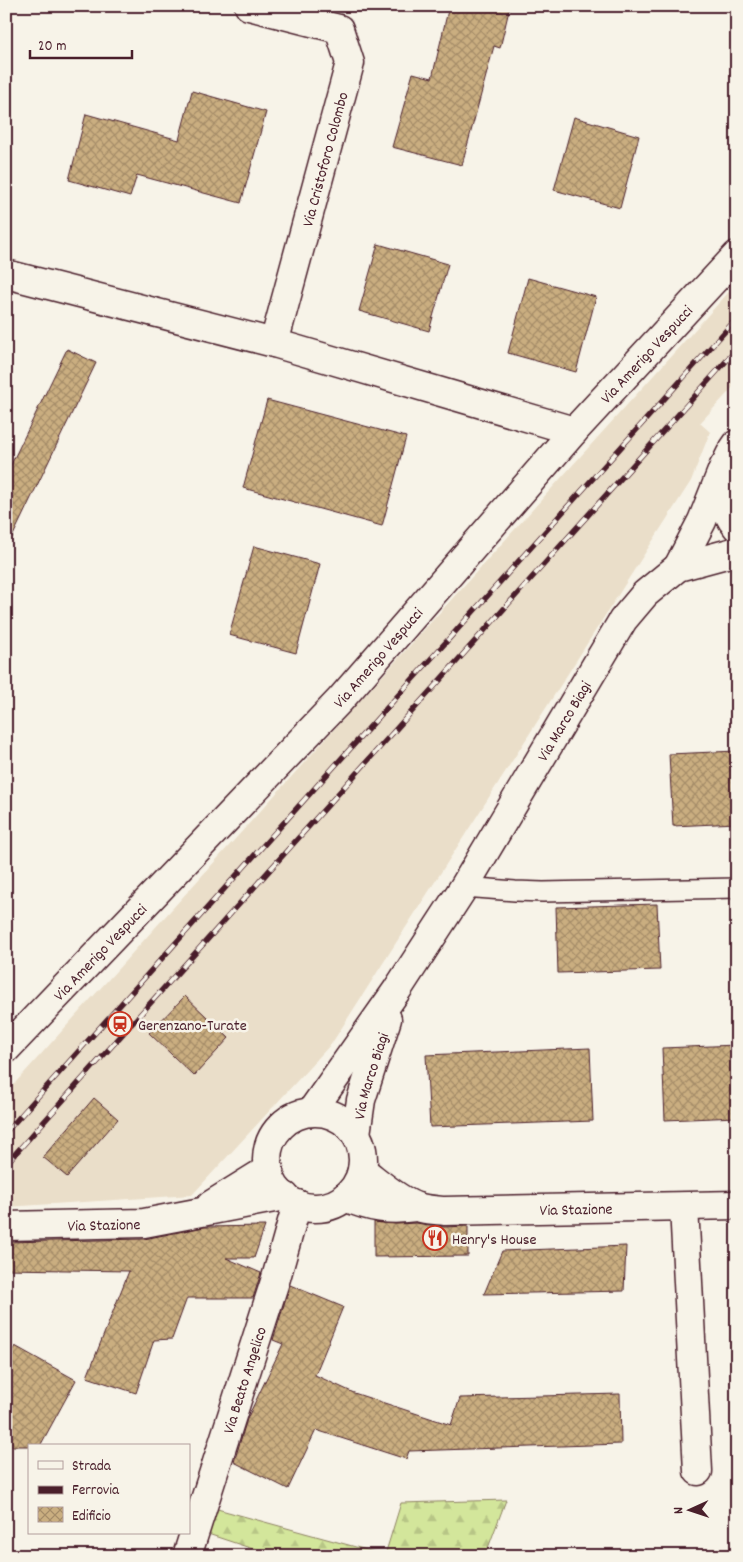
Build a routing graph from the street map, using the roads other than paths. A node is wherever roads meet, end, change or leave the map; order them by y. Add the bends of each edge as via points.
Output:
1 (249, 6) edge
2 (288, 11) edge
3 (737, 255) edge
4 (6, 274) edge
5 (274, 343) junction
6 (574, 432) junction
7 (730, 455) edge
8 (737, 526) edge
9 (737, 552) edge
10 (678, 567) junction
11 (464, 887) junction
12 (737, 888) edge
13 (397, 990) junction
14 (6, 1049) edge
15 (311, 1112) junction
16 (356, 1134) junction
17 (269, 1169) junction
18 (362, 1170) junction
19 (345, 1197) junction
20 (291, 1200) junction
21 (737, 1205) edge
22 (417, 1207) junction
23 (684, 1207) junction
24 (200, 1213) junction
25 (6, 1226) edge
26 (698, 1471) dead end
27 (187, 1556) edge

1 - 2 street
2 - 5 street, Via Cristoforo Colombo via 339,29 350,63
3 - 6 street, Via Amerigo Vespucci
4 - 5 street
5 - 6 street
6 - 14 street, Via Amerigo Vespucci via 340,700
7 - 8 street via 721,488 724,503
7 - 10 street, Via Marco Biagi
9 - 10 street, Via Marco Biagi
10 - 11 street, Via Marco Biagi via 645,594 623,620
11 - 12 lane via 543,892
11 - 13 street, Via Marco Biagi
13 - 15 street, Via Marco Biagi
13 - 16 street, Via Marco Biagi via 364,1091
15 - 16 street via 338,1117
15 - 17 street via 293,1118 276,1132 269,1150
16 - 18 street via 362,1151
17 - 20 street via 273,1182
17 - 24 street, Via Stazione
18 - 19 street via 356,1185
18 - 22 street, Via Stazione
19 - 20 street via 320,1207 307,1207
19 - 22 street, Via Stazione via 379,1209
20 - 24 street, Via Stazione
20 - 27 street, Via Beato Angelico via 276,1278
21 - 23 street, Via Stazione
22 - 23 street, Via Stazione via 445,1211
23 - 26 street
24 - 25 street, Via Stazione via 144,1222

